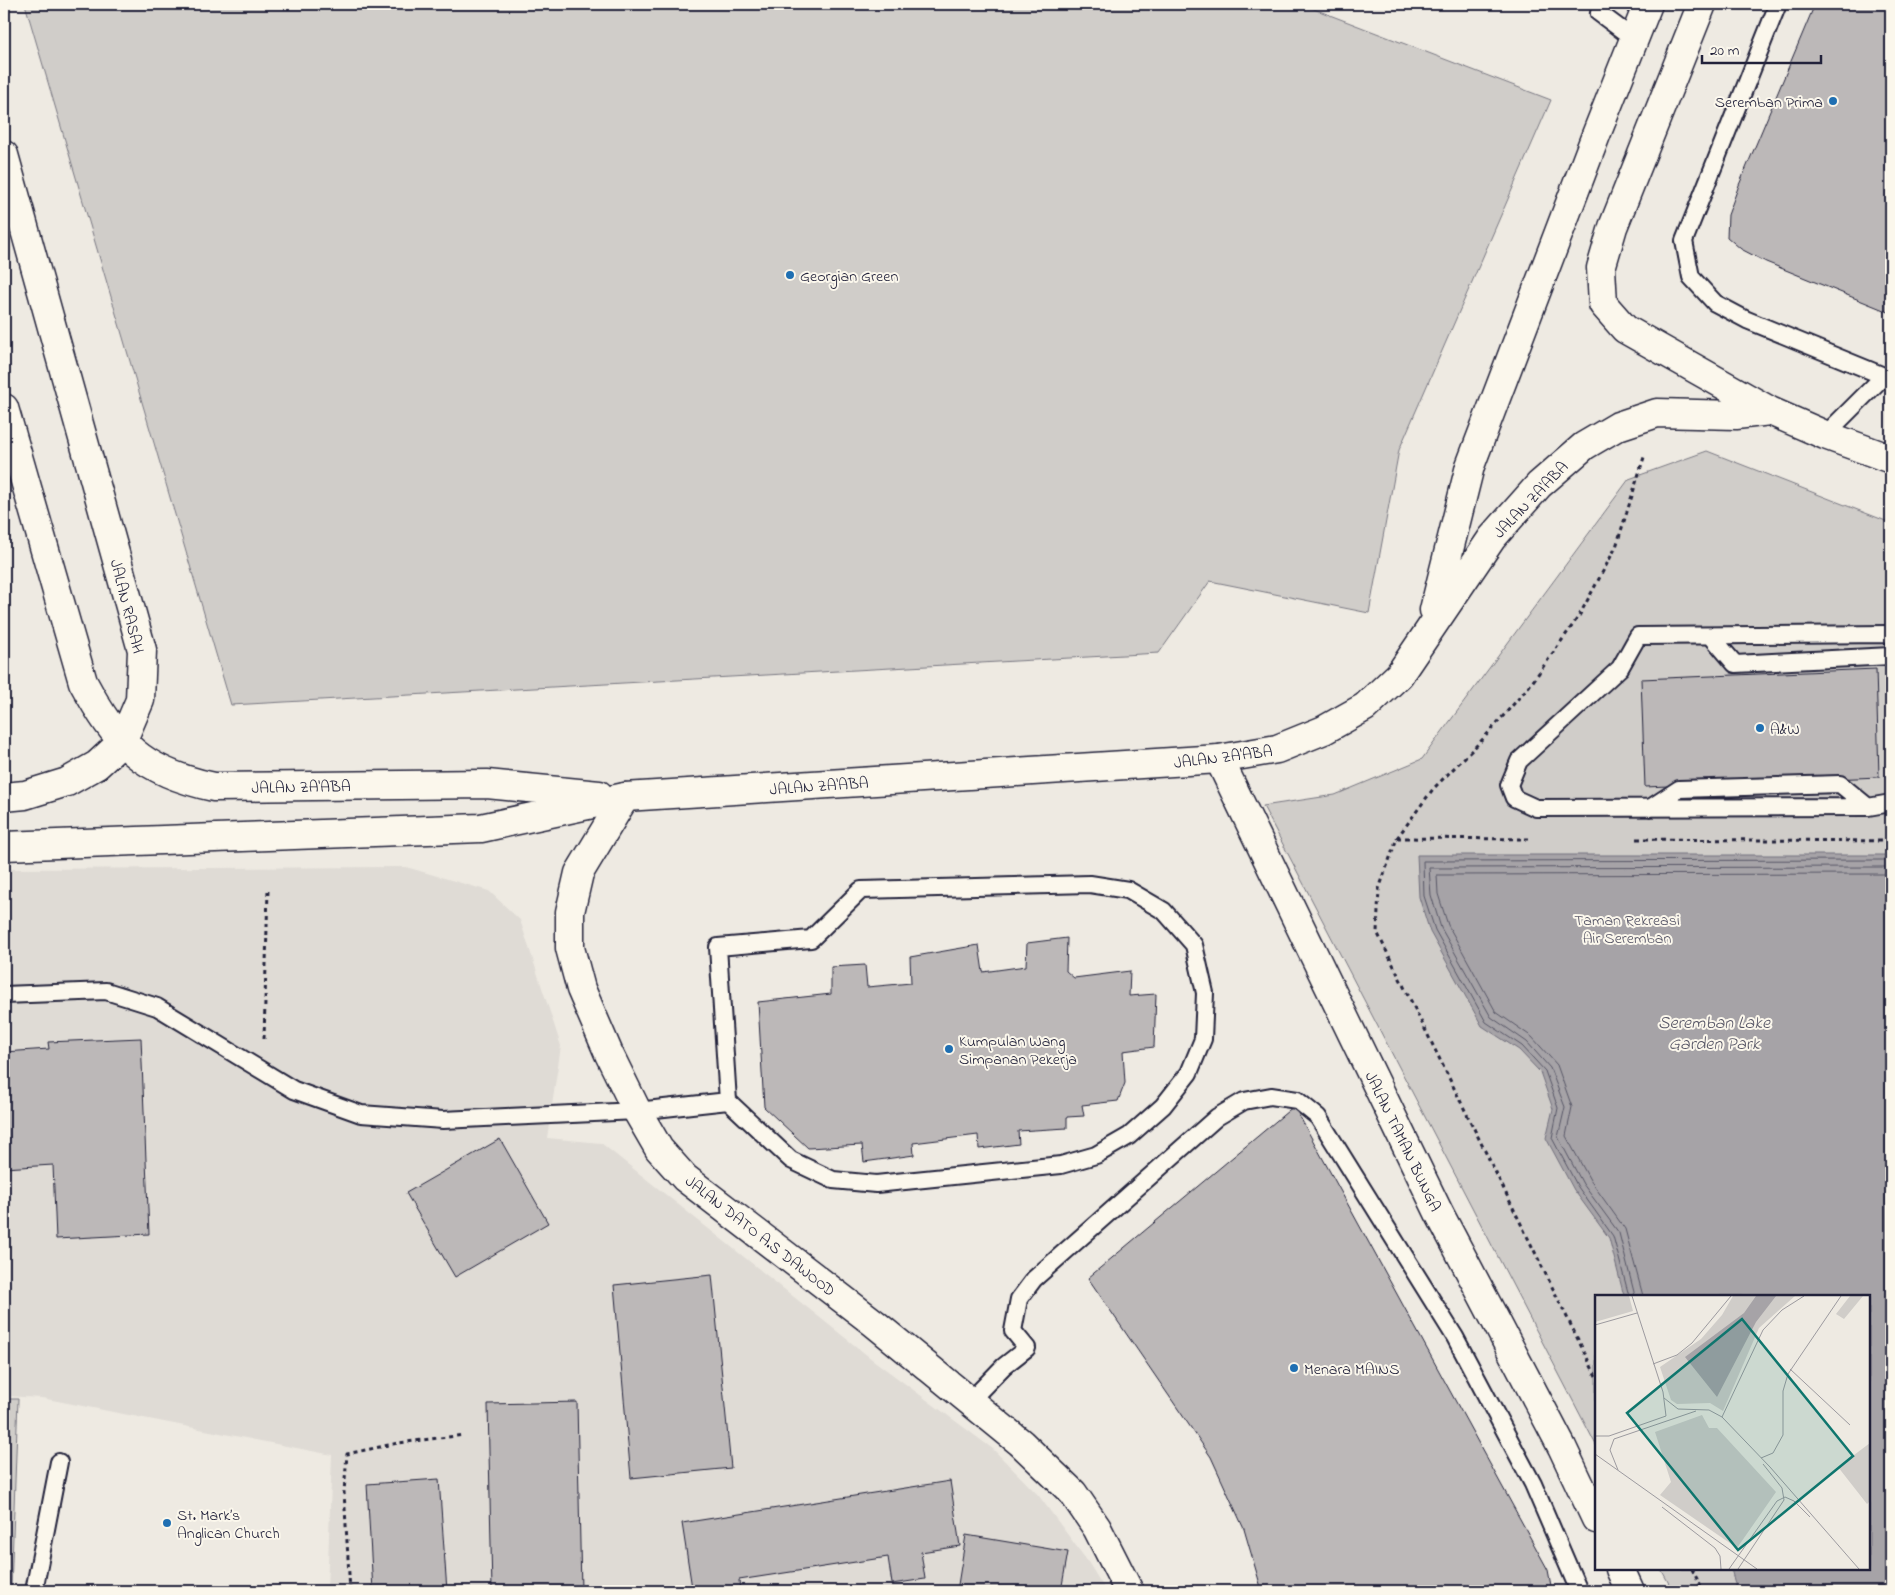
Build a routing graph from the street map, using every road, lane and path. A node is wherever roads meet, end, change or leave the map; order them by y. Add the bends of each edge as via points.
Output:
1 (1602, 4) edge
2 (1648, 4) edge
3 (1702, 4) edge
4 (1778, 4) edge
5 (1634, 39) junction
6 (4, 155) edge
7 (1888, 377) edge
8 (4, 408) edge
9 (1770, 411) junction
10 (1657, 413) junction
11 (1825, 435) junction
12 (1891, 459) edge
13 (1430, 626) junction
14 (1712, 637) junction
15 (1891, 637) edge
16 (1891, 656) edge
17 (122, 742) junction
18 (1219, 759) junction
19 (4, 797) edge
20 (625, 797) junction
21 (1891, 803) edge
22 (1868, 807) junction
23 (1650, 808) junction
24 (1396, 838) junction
25 (1535, 839) dead end
26 (1634, 839) dead end
27 (1891, 841) edge
28 (4, 846) edge
29 (268, 889) dead end
30 (4, 995) edge
31 (263, 1072) junction
32 (728, 1101) junction
33 (637, 1111) junction
34 (1595, 1374) edge
35 (970, 1401) junction
36 (464, 1435) dead end
37 (58, 1462) dead end
38 (1595, 1517) edge
39 (1620, 1570) edge
40 (1692, 1570) edge
41 (34, 1591) edge
42 (350, 1591) edge
43 (1129, 1591) edge
44 (1579, 1591) edge
45 (1630, 1591) edge
46 (1703, 1591) edge

1 - 5 lane via 1598,13
2 - 5 main road
3 - 9 main road via 1613,227 1601,268 1603,304 1625,329
4 - 7 lane via 1684,241 1691,277 1715,303 1746,320
5 - 13 main road via 1470,466
6 - 17 main road, JALAN RASAH via 142,650 140,700
7 - 11 lane
8 - 17 main road via 83,682 102,717
9 - 10 main road, JALAN ZA'ABA via 1736,415
9 - 11 main road
10 - 13 main road, JALAN ZA'ABA via 1618,426 1584,446 1539,485 1492,538
10 - 24 path via 1616,547 1579,616 1531,684 1484,738 1433,788
11 - 12 main road
13 - 18 main road, JALAN ZA'ABA via 1398,675 1365,707 1324,730 1277,749
14 - 15 lane via 1889,634
14 - 16 lane via 1736,664
14 - 23 lane via 1638,636 1620,668 1519,761 1509,785 1514,798 1536,808
17 - 19 main road via 97,765 67,782 25,795
17 - 20 main road, JALAN ZA'ABA via 152,766 183,780 214,787 487,784
18 - 20 main road, JALAN ZA'ABA
18 - 38 main road, JALAN TAMAN BUNGA via 1439,1212
20 - 28 main road, JALAN ZA'ABA via 481,828
20 - 33 main road, JALAN DATO A.S DAWOOD via 579,873 570,912 570,948 581,989
21 - 22 lane
22 - 23 lane
22 - 23 lane via 1840,784 1679,789
24 - 25 path
24 - 34 path via 1379,889 1377,932
26 - 27 path
29 - 31 path
30 - 31 lane via 106,992 158,1007
31 - 33 lane via 294,1090 362,1114 443,1120
32 - 32 lane via 718,947 811,939 861,890 1090,884 1118,888 1128,890 1164,911 1194,945 1205,993 1204,1039 1189,1073 1163,1106 1129,1136 1096,1155 1061,1165 876,1184 833,1180 792,1160
32 - 33 lane
33 - 35 main road, JALAN DATO A.S DAWOOD via 659,1149 685,1178
35 - 43 main road, JALAN DATO A.S DAWOOD via 1022,1443 1073,1493 1097,1528
35 - 44 lane via 1027,1348 1013,1331 1019,1299 1034,1279 1217,1118 1244,1100 1271,1096 1298,1100 1318,1117 1455,1337 1533,1484
36 - 42 path via 398,1443 347,1454 344,1492
37 - 41 lane
39 - 45 main road
40 - 46 path

